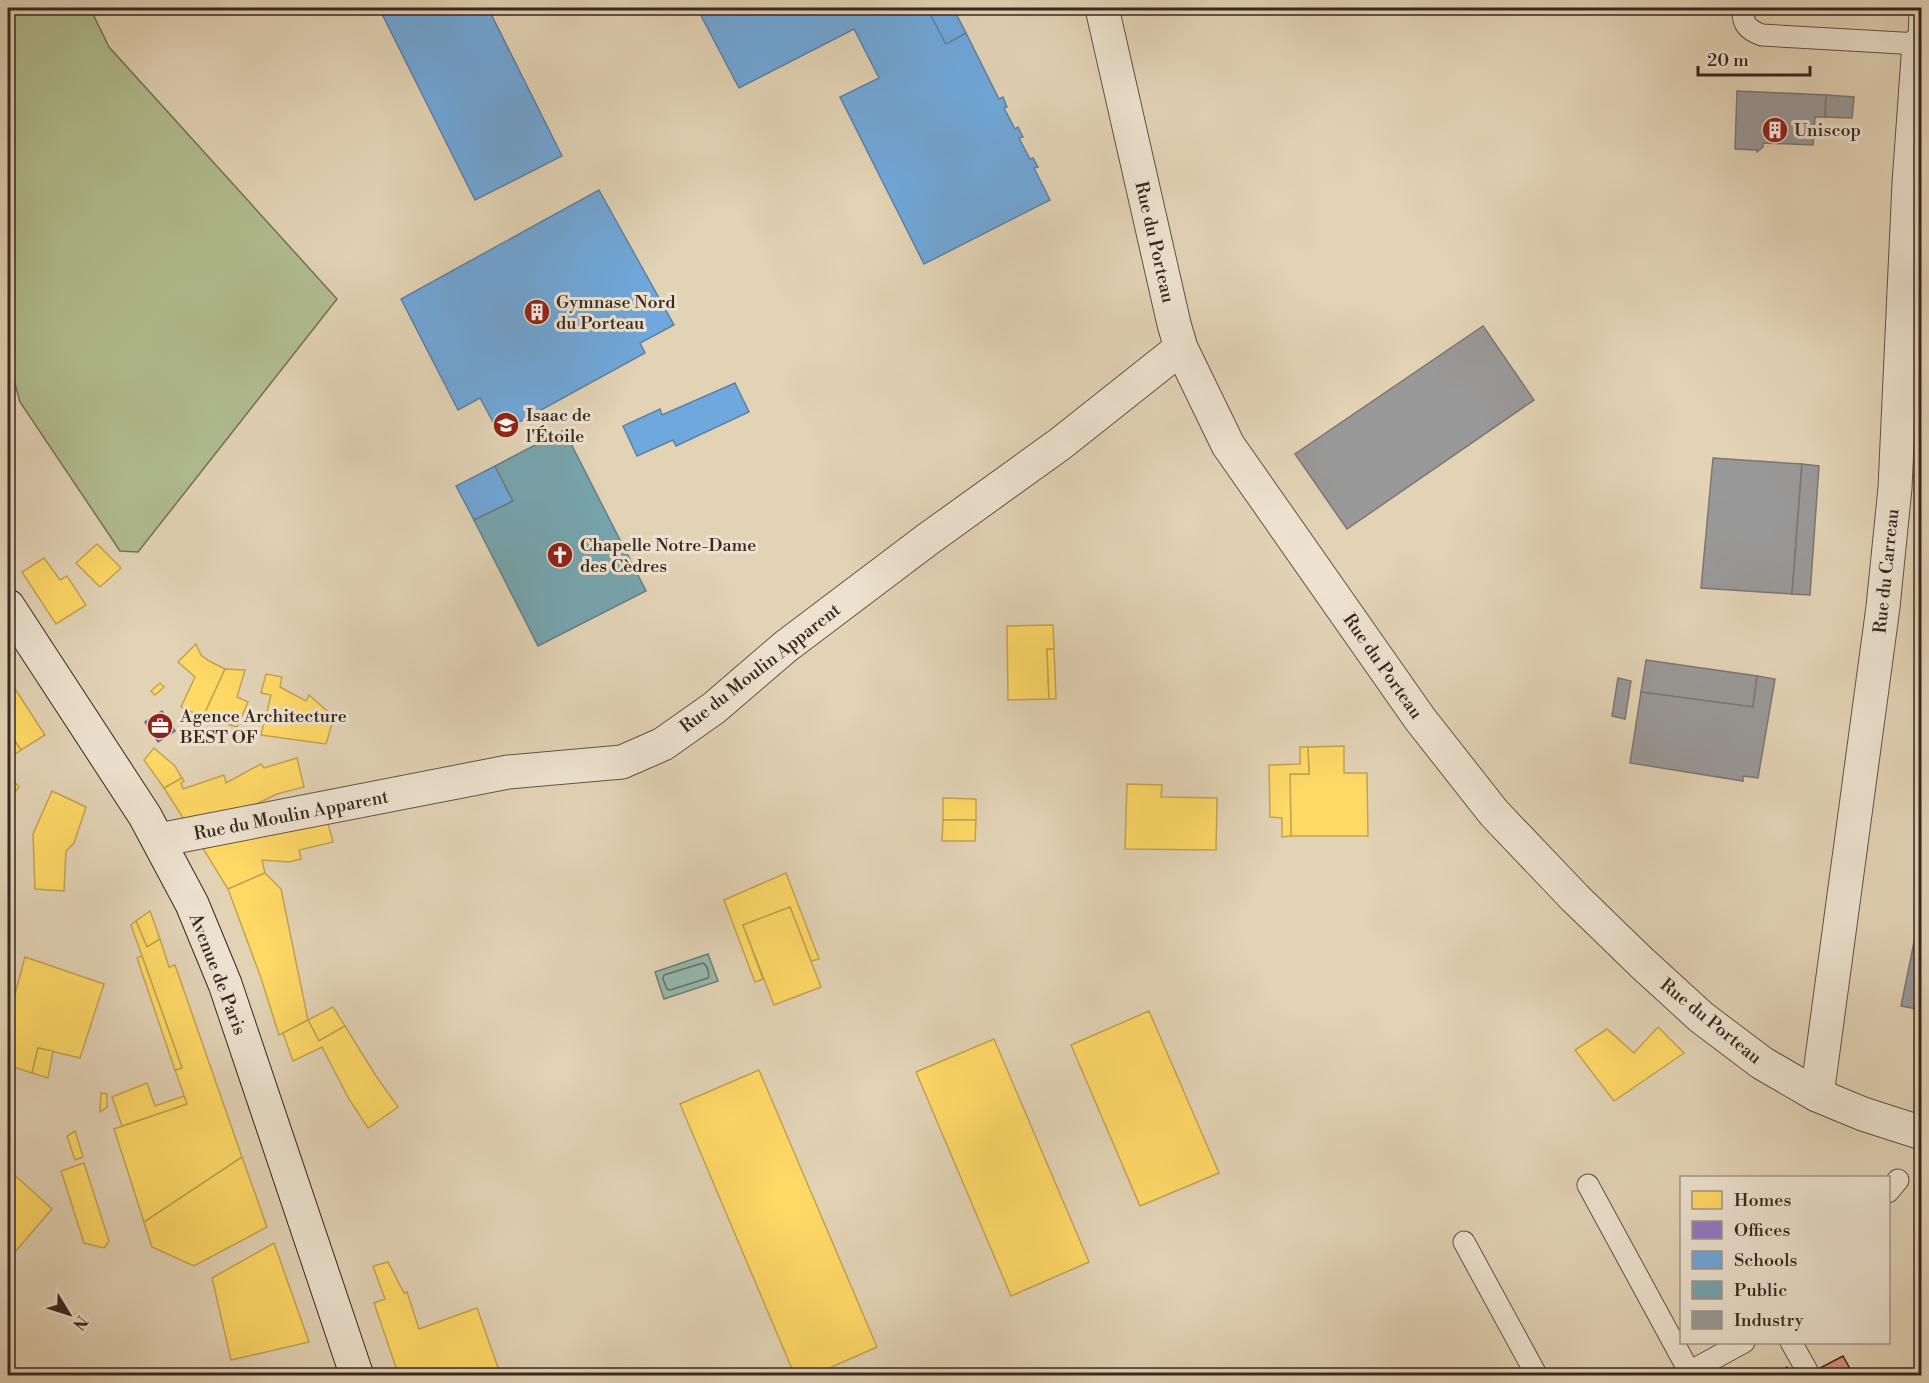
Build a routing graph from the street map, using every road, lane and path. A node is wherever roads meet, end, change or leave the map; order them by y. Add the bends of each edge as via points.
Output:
1 (1102, 8) edge
2 (1743, 8) edge
3 (1920, 8) edge
4 (1919, 44) junction
5 (1181, 348) junction
6 (8, 606) edge
7 (159, 840) junction
8 (1817, 1095) junction
9 (1922, 1133) edge
10 (1588, 1185) dead end
11 (1464, 1242) dead end
12 (1740, 1344) edge
13 (1792, 1344) edge
14 (1685, 1373) edge
15 (357, 1376) edge
16 (1537, 1376) edge
17 (1810, 1376) edge

1 - 5 street, Rue du Porteau
2 - 4 lane via 1745,25 1762,35
3 - 4 lane
4 - 8 street, Rue du Carreau via 1895,488 1884,607
5 - 7 street, Rue du Moulin Apparent via 663,744 622,762 508,772
5 - 8 street, Rue du Porteau via 1228,445 1420,719 1494,813 1575,898 1701,1017 1762,1063
6 - 7 street, Avenue de Paris
7 - 15 street, Avenue de Paris via 192,904 225,984
8 - 9 street, Rue du Porteau
10 - 14 lane
11 - 16 lane
12 - 14 lane
13 - 17 lane

